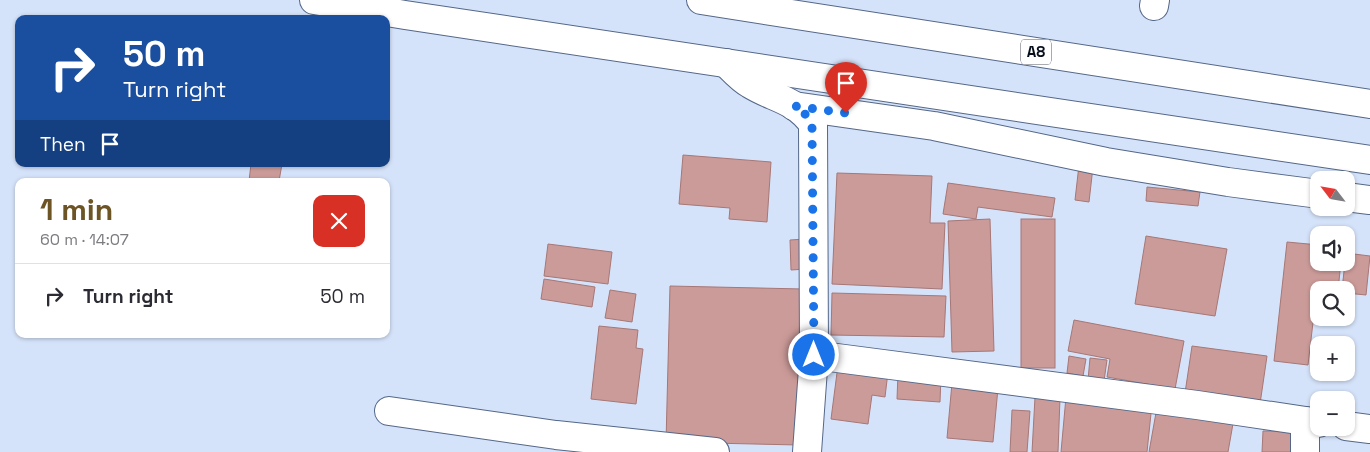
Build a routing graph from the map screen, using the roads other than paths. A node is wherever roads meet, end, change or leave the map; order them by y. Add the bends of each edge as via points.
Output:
1 (314, 0) edge
2 (702, 0) edge
3 (726, 63) junction
4 (1370, 104) edge
5 (794, 106) junction
6 (1370, 160) edge
7 (1310, 193) edge
8 (1355, 198) edge
9 (1370, 200) edge
10 (814, 355) junction
11 (389, 411) dead end
12 (1310, 422) edge
13 (1355, 427) edge
14 (1370, 429) edge
15 (1310, 431) edge
16 (556, 444) edge
17 (715, 452) edge
18 (808, 452) edge
19 (1305, 452) edge

1 - 3 main road
2 - 4 main road, A8
3 - 5 main road via 752,85
3 - 6 main road
5 - 7 main road via 934,126 1116,163
5 - 10 main road via 812,124
8 - 9 main road
10 - 12 main road
10 - 18 main road
11 - 16 main road
13 - 14 main road
15 - 19 main road
16 - 17 main road

